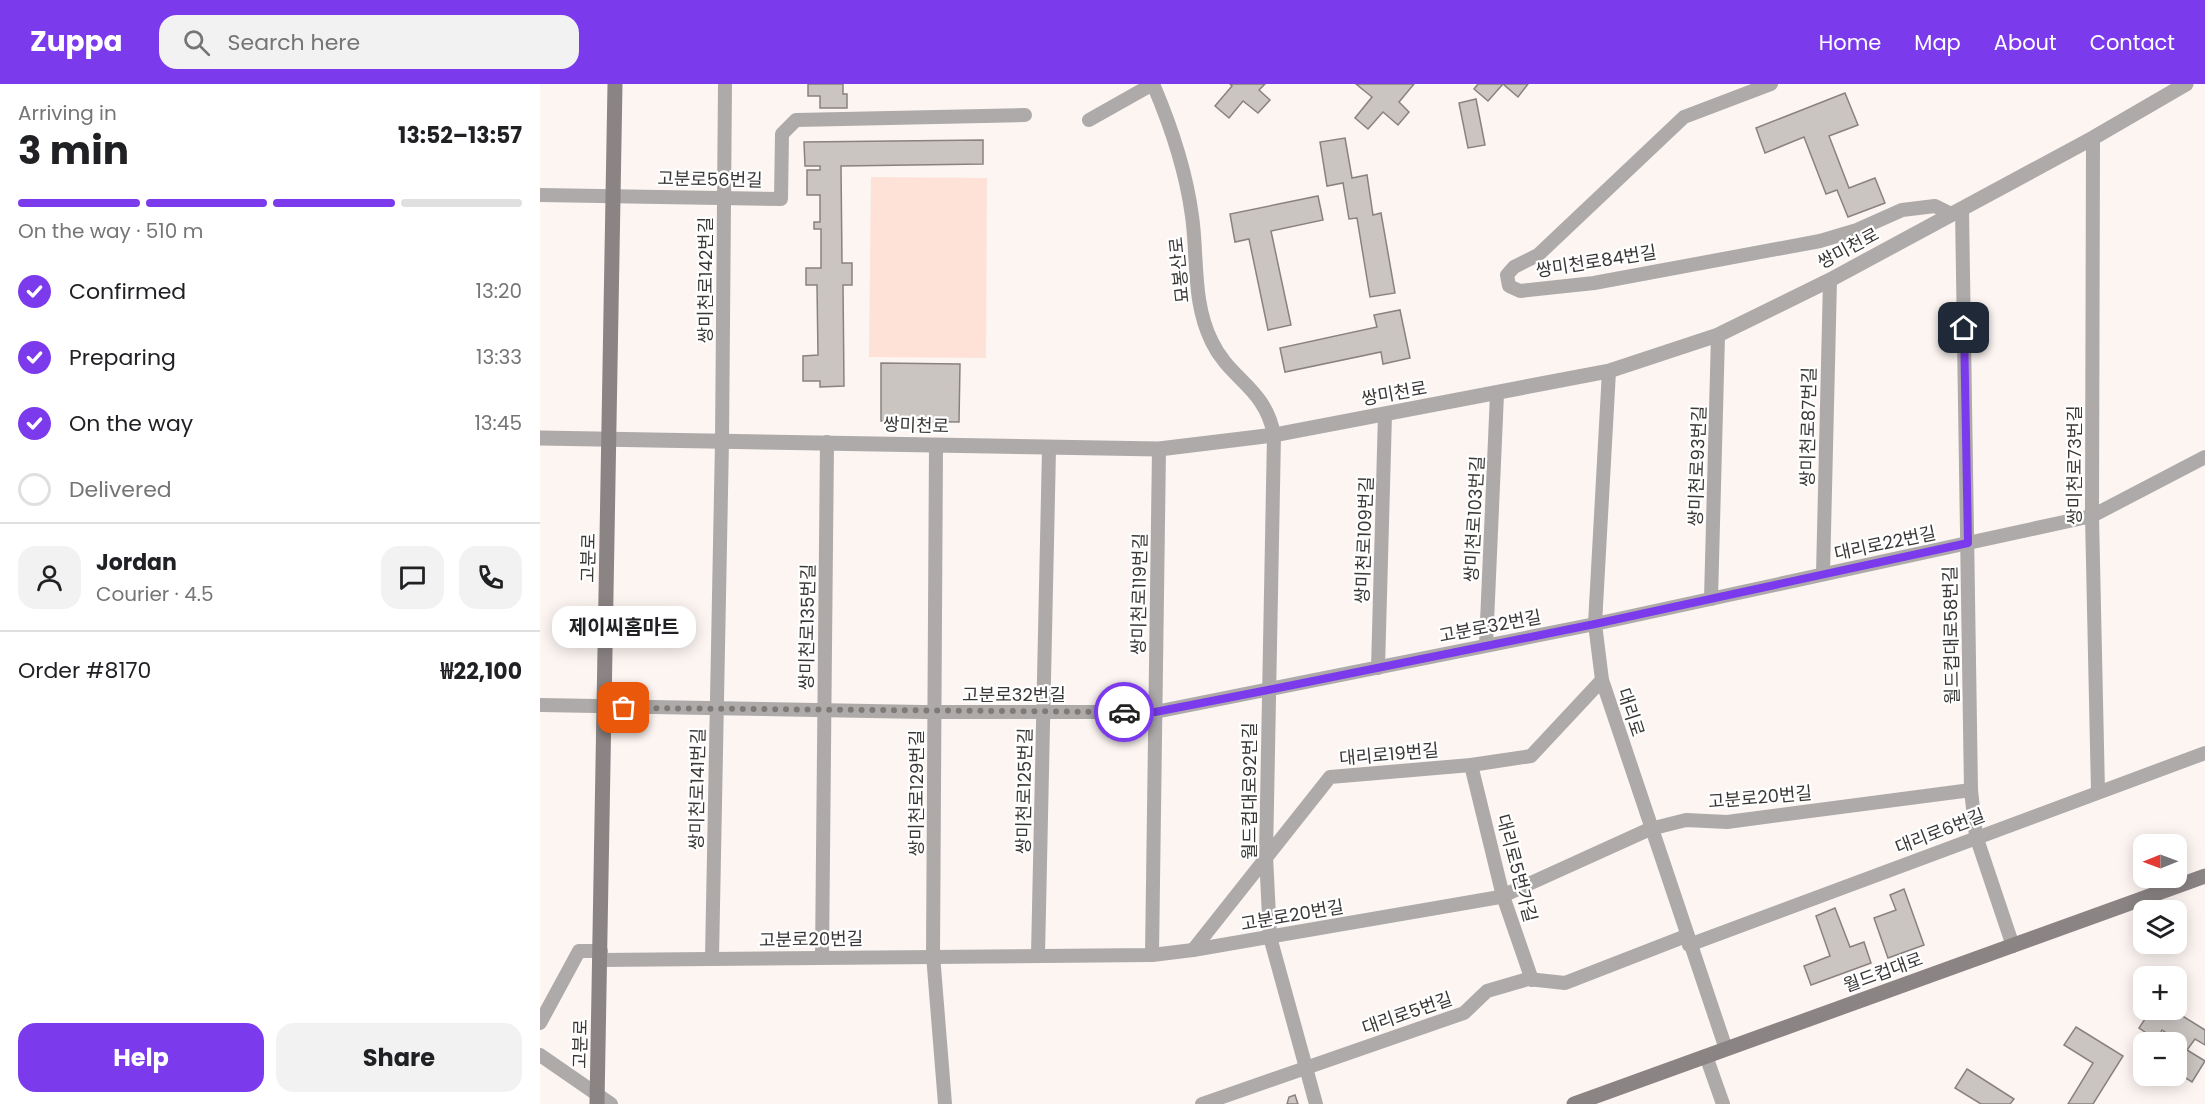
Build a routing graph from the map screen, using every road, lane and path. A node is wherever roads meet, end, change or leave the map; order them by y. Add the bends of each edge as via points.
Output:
1 (615, 84) edge
2 (725, 84) edge
3 (1153, 84) edge
4 (1771, 84) edge
5 (2186, 84) edge
6 (1024, 115) dead end
7 (1089, 120) dead end
8 (2093, 138) junction
9 (540, 195) edge
10 (613, 195) junction
11 (723, 198) junction
12 (1956, 212) junction
13 (1830, 280) junction
14 (1718, 335) junction
15 (1609, 371) junction
16 (1497, 394) junction
17 (1385, 414) junction
18 (1274, 435) junction
19 (540, 438) edge
20 (609, 440) junction
21 (722, 441) junction
22 (827, 442) junction
23 (936, 446) junction
24 (1049, 449) junction
25 (1159, 449) junction
26 (2205, 457) edge
27 (2092, 516) junction
28 (1968, 543) junction
29 (1823, 574) junction
30 (1711, 599) junction
31 (1595, 624) junction
32 (1486, 645) junction
33 (1378, 668) junction
34 (1602, 680) junction
35 (1268, 690) junction
36 (540, 705) edge
37 (605, 706) junction
38 (717, 709) junction
39 (824, 709) junction
40 (935, 712) junction
41 (1155, 712) junction
42 (1043, 713) junction
43 (2205, 753) edge
44 (1471, 765) junction
45 (1971, 790) junction
46 (2098, 792) junction
47 (1650, 829) junction
48 (1976, 836) junction
49 (1266, 856) junction
50 (2205, 876) edge
51 (1503, 896) junction
52 (1270, 937) junction
53 (1688, 940) junction
54 (2013, 946) junction
55 (1193, 950) junction
56 (933, 955) junction
57 (1038, 955) junction
58 (1152, 955) junction
59 (601, 956) junction
60 (822, 957) junction
61 (712, 958) junction
62 (1532, 980) junction
63 (540, 1023) edge
64 (1726, 1049) junction
65 (540, 1055) edge
66 (1706, 1056) junction
67 (1304, 1067) junction
68 (602, 1101) edge
69 (1594, 1101) edge
70 (945, 1104) edge
71 (1202, 1104) edge
72 (1316, 1104) edge
73 (1574, 1104) edge
74 (1723, 1104) edge

1 - 10 main road, 고분로
2 - 11 street, 쌍미천로142번길
3 - 7 street, 묘봉산로
3 - 18 street, 묘봉산로 via 1175,141 1192,215 1198,304 1212,343 1255,392 1270,416
4 - 12 street, 쌍미천로84번길 via 1684,117 1538,255 1514,267 1507,275 1509,286 1520,291 1594,283 1820,241 1857,231 1902,210 1935,206
5 - 8 street, 쌍미천로
6 - 11 street, 고분로56번길 via 796,120 782,135 782,199
8 - 12 street, 쌍미천로
8 - 27 street, 쌍미천로73번길
9 - 10 street, 고분로56번길
10 - 11 street, 고분로56번길
10 - 20 main road, 고분로
11 - 21 street, 쌍미천로142번길
12 - 13 street, 쌍미천로
12 - 28 street, 월드컵대로58번길
13 - 14 street, 쌍미천로
13 - 29 street, 쌍미천로87번길
14 - 15 street, 쌍미천로
14 - 30 street, 쌍미천로93번길
15 - 16 street, 쌍미천로
15 - 31 street, 대리로
16 - 17 street, 쌍미천로
16 - 32 street, 쌍미천로103번길
17 - 18 street, 쌍미천로
17 - 33 street, 쌍미천로109번길
18 - 25 street, 쌍미천로
18 - 35 street, 월드컵대로92번길
19 - 20 street, 쌍미천로
20 - 21 street, 쌍미천로
20 - 37 main road, 고분로
21 - 22 street, 쌍미천로
21 - 38 street, 쌍미천로141번길
22 - 23 street, 쌍미천로
22 - 39 street, 쌍미천로135번길
23 - 24 street, 쌍미천로
23 - 40 street, 쌍미천로129번길
24 - 25 street, 쌍미천로
24 - 42 street, 쌍미천로125번길
25 - 41 street, 쌍미천로119번길
26 - 27 street, 대리로22번길
27 - 28 street, 대리로22번길
27 - 46 street, 쌍미천로73번길
28 - 29 street, 대리로22번길
28 - 45 street, 월드컵대로58번길
29 - 30 street, 대리로22번길
30 - 31 street, 대리로22번길
31 - 32 street, 고분로32번길
31 - 34 street, 대리로
32 - 33 street, 고분로32번길
33 - 35 street, 고분로32번길
34 - 44 street, 대리로19번길 via 1531,756
34 - 47 street, 대리로
35 - 41 street, 고분로32번길
35 - 49 street, 월드컵대로92번길
36 - 37 street, 고분로32번길
37 - 38 street, 고분로32번길
37 - 59 main road, 고분로
38 - 39 street, 고분로32번길
38 - 61 street, 쌍미천로141번길
39 - 40 street, 고분로32번길
39 - 60 street, 쌍미천로135번길
40 - 42 street, 고분로32번길
40 - 56 street, 쌍미천로129번길
41 - 42 street, 고분로32번길
41 - 58 street, 쌍미천로119번길
42 - 57 street, 쌍미천로125번길
43 - 46 street, 대리로6번길
44 - 49 street, 대리로19번길 via 1330,777
44 - 51 street, 대리로5번가길
45 - 47 street, 고분로20번길 via 1727,822 1686,820
45 - 48 street, 월드컵대로58번길
46 - 48 street, 대리로6번길
47 - 51 street, 고분로20번길
47 - 53 street, 대리로
48 - 53 street, 대리로6번길
48 - 54 street, 월드컵대로58번길
49 - 52 street, 월드컵대로92번길
49 - 55 street, 대리로19번길
50 - 54 main road, 월드컵대로
51 - 52 street, 고분로20번길
51 - 62 street, 대리로5번가길
52 - 55 street, 고분로20번길
52 - 67 street, 월드컵대로92번길
53 - 62 street, 대리로5번길 via 1565,983
53 - 64 street, 대리로
54 - 64 main road, 월드컵대로
55 - 58 street, 고분로20번길
56 - 57 street, 고분로20번길
56 - 60 street, 고분로20번길
56 - 70 street, 쌍미천로129번길
57 - 58 street, 고분로20번길
59 - 61 street, 고분로20번길
59 - 63 street, 고분로20번길 via 579,951
59 - 68 main road, 고분로
60 - 61 street, 고분로20번길
62 - 67 street, 대리로5번길 via 1487,991 1464,1013
64 - 66 main road, 월드컵대로
65 - 68 street
66 - 69 main road, 월드컵대로
66 - 74 street
67 - 71 street, 대리로5번길
67 - 72 street, 월드컵대로92번길
69 - 73 main road, 월드컵대로

